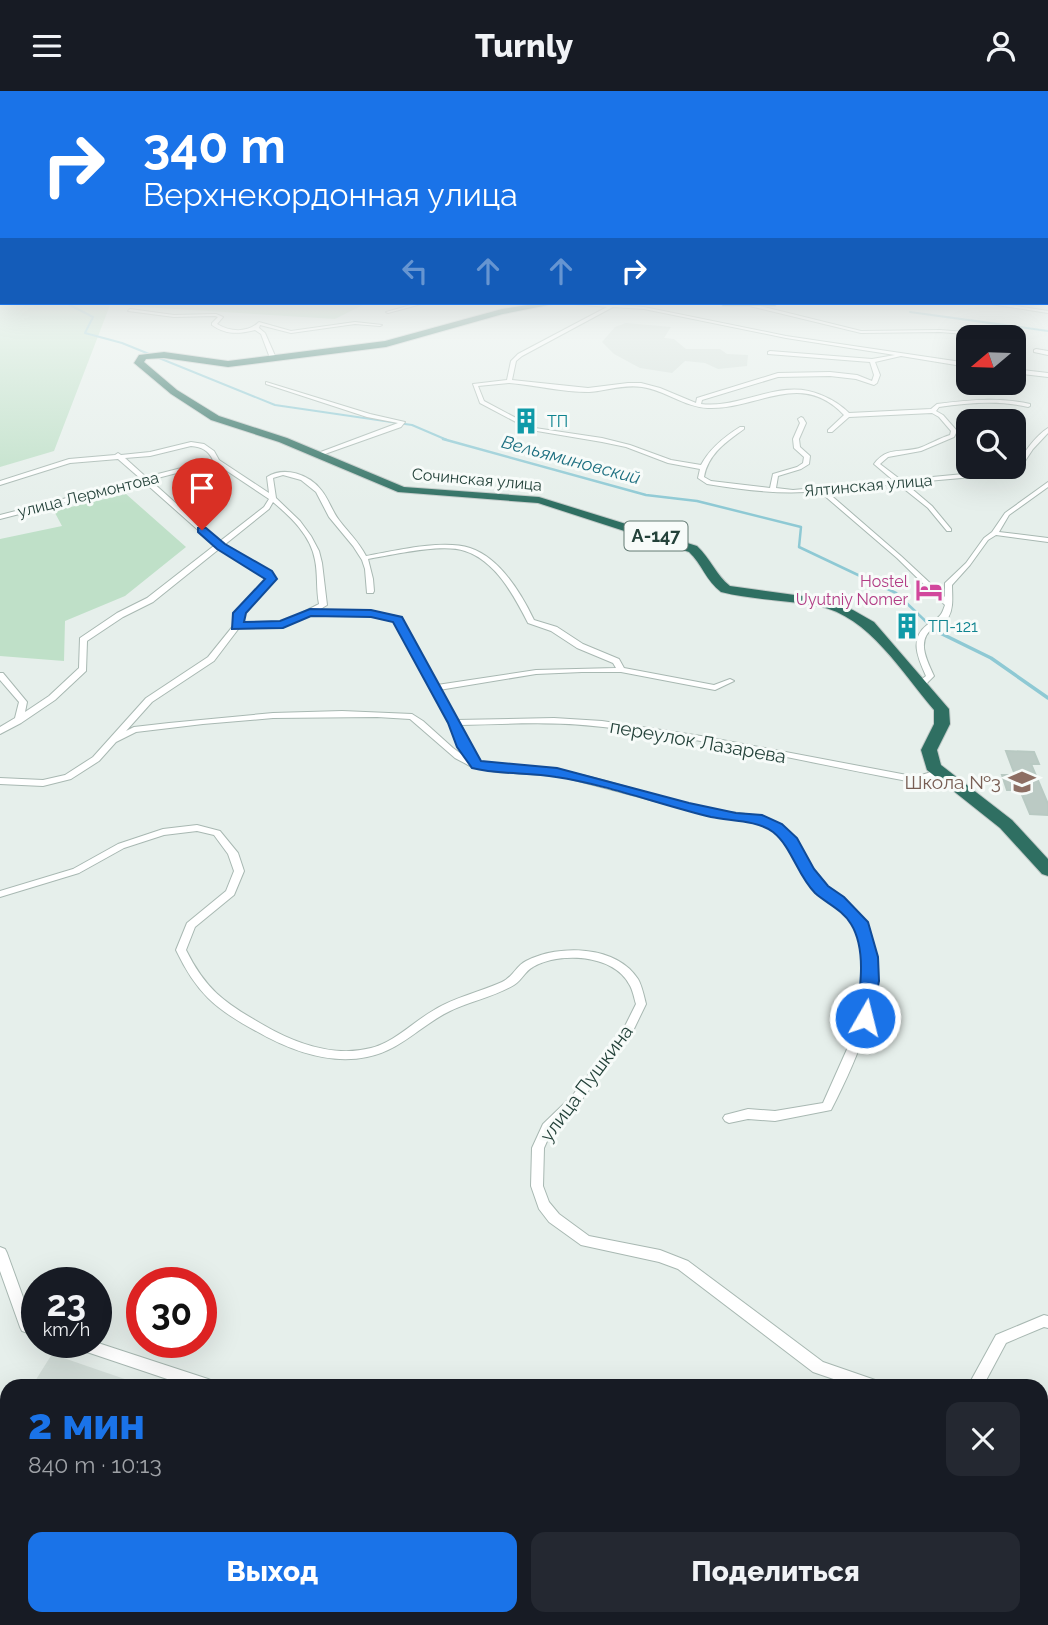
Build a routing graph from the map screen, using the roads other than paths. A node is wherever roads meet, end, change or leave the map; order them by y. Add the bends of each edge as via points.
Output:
1 (872, 361) edge
2 (140, 362) edge
3 (199, 362) edge
4 (239, 362) edge
5 (514, 362) edge
6 (1026, 372) edge
7 (1048, 375) edge
8 (509, 380) junction
9 (268, 383) dead end
10 (698, 405) junction
11 (1028, 405) dead end
12 (933, 411) junction
13 (847, 415) junction
14 (801, 419) dead end
15 (742, 428) dead end
16 (1048, 430) edge
17 (830, 431) dead end
18 (320, 454) junction
19 (118, 455) junction
20 (216, 461) junction
21 (702, 467) junction
22 (145, 479) junction
23 (898, 480) junction
24 (0, 483) edge
25 (1048, 484) edge
26 (820, 489) junction
27 (773, 491) junction
28 (273, 497) junction
29 (0, 517) edge
30 (949, 530) dead end
31 (995, 533) junction
32 (1048, 540) edge
33 (221, 547) junction
34 (365, 558) junction
35 (370, 591) dead end
36 (949, 605) junction
37 (310, 613) junction
38 (235, 628) junction
39 (621, 670) junction
40 (0, 675) edge
41 (730, 681) dead end
42 (922, 684) junction
43 (435, 688) junction
44 (18, 722) junction
45 (455, 723) junction
46 (0, 731) edge
47 (116, 740) junction
48 (477, 765) junction
49 (937, 773) junction
50 (0, 781) edge
51 (1048, 870) edge
52 (0, 894) edge
53 (729, 1118) dead end
54 (0, 1253) edge
55 (21, 1311) edge
56 (1048, 1322) edge
57 (112, 1354) edge
58 (187, 1379) edge
59 (853, 1379) edge
60 (979, 1379) edge

1 - 10 street via 877,375 874,383 830,374 771,376 699,399
2 - 18 highway, Сочинская улица / А-147 via 215,418
3 - 4 highway, Сочинская улица / А-147
5 - 8 street
6 - 7 street
8 - 10 street via 588,390 641,385
8 - 21 street via 475,385 482,402 522,425 602,440 670,462
9 - 18 street via 402,422
10 - 13 street via 724,405 796,390 820,396
11 - 12 street via 982,399 937,406
12 - 13 street
12 - 23 street via 954,431 952,436 880,459 877,464
13 - 17 street
14 - 27 street via 797,448 807,456 806,464 775,475
15 - 21 street via 711,453
16 - 23 street, Ялтинская улица via 1040,434 1017,469
18 - 42 highway, Сочинская улица / А-147 via 402,491 539,500 674,542 699,553 715,581 732,591 824,603 857,617
19 - 20 street via 150,454 191,444 202,445
19 - 22 street
19 - 24 street via 69,461
20 - 22 street, улица Лермонтова
20 - 28 street
21 - 27 street, Ялтинская улица via 701,478 709,483
22 - 29 street, улица Лермонтова
22 - 33 street
23 - 26 street, Ялтинская улица
23 - 30 street
25 - 31 street via 1007,514
26 - 27 street, Ялтинская улица
26 - 36 street
28 - 33 street
28 - 34 street via 270,477 276,473 289,473 317,489
28 - 37 street via 318,554 323,605
31 - 32 street
31 - 36 street via 948,585
33 - 38 street via 271,579 240,613
33 - 44 street via 150,600 83,640 83,669
34 - 35 street
34 - 39 street via 468,549 515,589 531,621 616,661
36 - 42 street via 944,618 920,639 917,649 930,676
37 - 38 street via 283,625
37 - 43 street via 371,613 397,619
38 - 47 street via 211,659 149,700
39 - 41 street via 715,688
39 - 43 street via 536,672
40 - 44 street via 23,702
42 - 49 highway, Сочинская улица / А-147 via 941,709 942,724 929,750
43 - 45 street
44 - 46 street
45 - 48 street
45 - 49 street, переулок Лазарева via 602,724 907,778
47 - 48 street via 134,730 271,715 412,717 460,759
47 - 50 street via 68,777 43,783
48 - 53 street via 557,772 736,818 762,820 791,841 822,890 859,922 869,957 865,1018 827,1107
49 - 51 highway via 985,805
52 - 59 street, улица Пушкина via 76,871 121,846 163,832 197,828 217,833 233,853 239,871 230,893 191,925 181,950 191,974 215,1002 272,1035 329,1055 368,1053 408,1036 444,1009 515,981 525,966 545,956 601,958 617,967 632,979 641,1004 628,1030 576,1099 547,1127 538,1148 536,1170 544,1206 586,1241 684,1265 818,1367
54 - 55 street
56 - 60 street via 1001,1339
57 - 58 street

